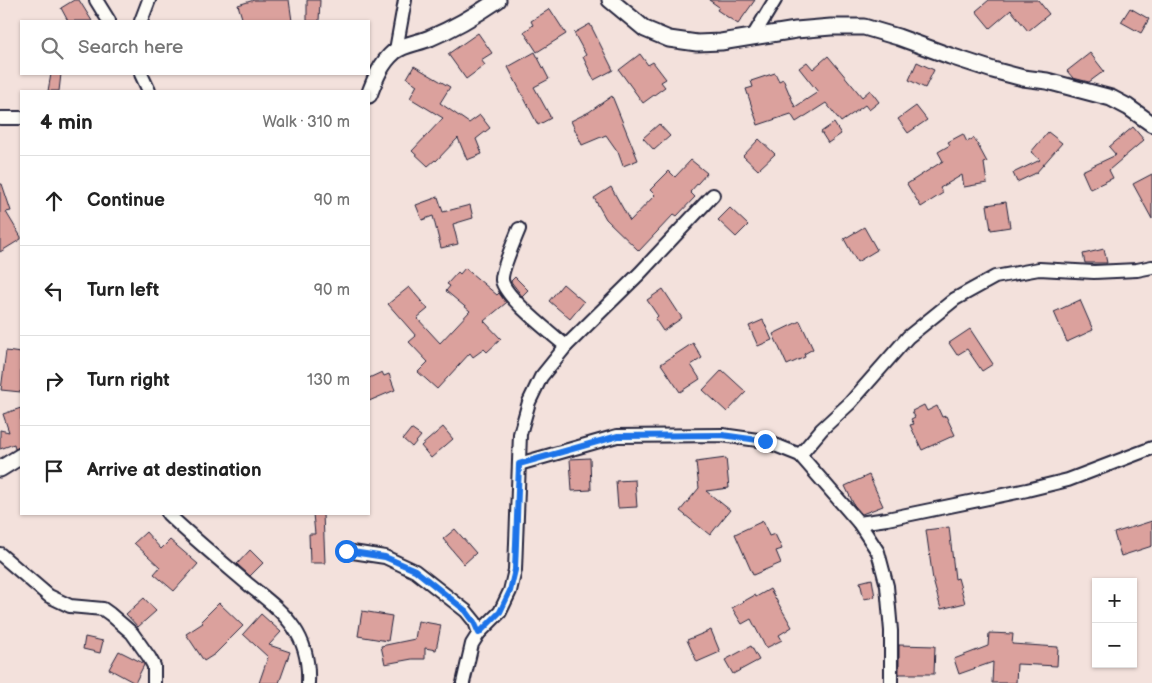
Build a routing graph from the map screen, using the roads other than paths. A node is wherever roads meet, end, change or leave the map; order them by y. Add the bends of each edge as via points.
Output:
1 (96, 0) edge
2 (149, 0) edge
3 (405, 0) edge
4 (498, 0) edge
5 (610, 0) edge
6 (774, 0) edge
7 (108, 20) edge
8 (141, 20) edge
9 (752, 38) junction
10 (396, 50) junction
11 (141, 75) edge
12 (149, 90) edge
13 (370, 92) edge
14 (1149, 117) edge
15 (0, 118) edge
16 (20, 118) edge
17 (713, 195) dead end
18 (519, 229) dead end
19 (1152, 267) edge
20 (566, 346) junction
21 (1152, 448) edge
22 (800, 455) junction
23 (20, 457) edge
24 (519, 464) junction
25 (0, 469) edge
26 (169, 515) edge
27 (858, 523) junction
28 (346, 551) dead end
29 (0, 554) edge
30 (479, 633) junction
31 (154, 683) edge
32 (308, 683) edge
33 (463, 683) edge
34 (891, 683) edge

1 - 7 street
2 - 8 street
3 - 10 street
4 - 10 street via 457,25
5 - 9 street via 645,30 669,39 697,43
6 - 9 street
9 - 14 street via 796,30 864,27 1001,72 1111,98
10 - 13 street via 385,60
11 - 12 street
15 - 16 street
17 - 20 street
18 - 20 street via 502,278 504,288
19 - 22 street via 1094,272 1039,269 995,277 955,299 908,337
20 - 24 street via 541,377 529,402 520,434
21 - 27 street via 1068,480
22 - 24 street via 765,441 722,435 618,436
22 - 27 street
23 - 25 street
24 - 30 street via 515,570 500,612
26 - 32 street via 277,608 294,627 306,650
27 - 34 street via 878,552 887,586
28 - 30 street via 385,557 415,570 466,611
29 - 31 street via 49,596 70,606 103,609 110,614 132,633 149,657 154,666
30 - 33 street via 472,644

